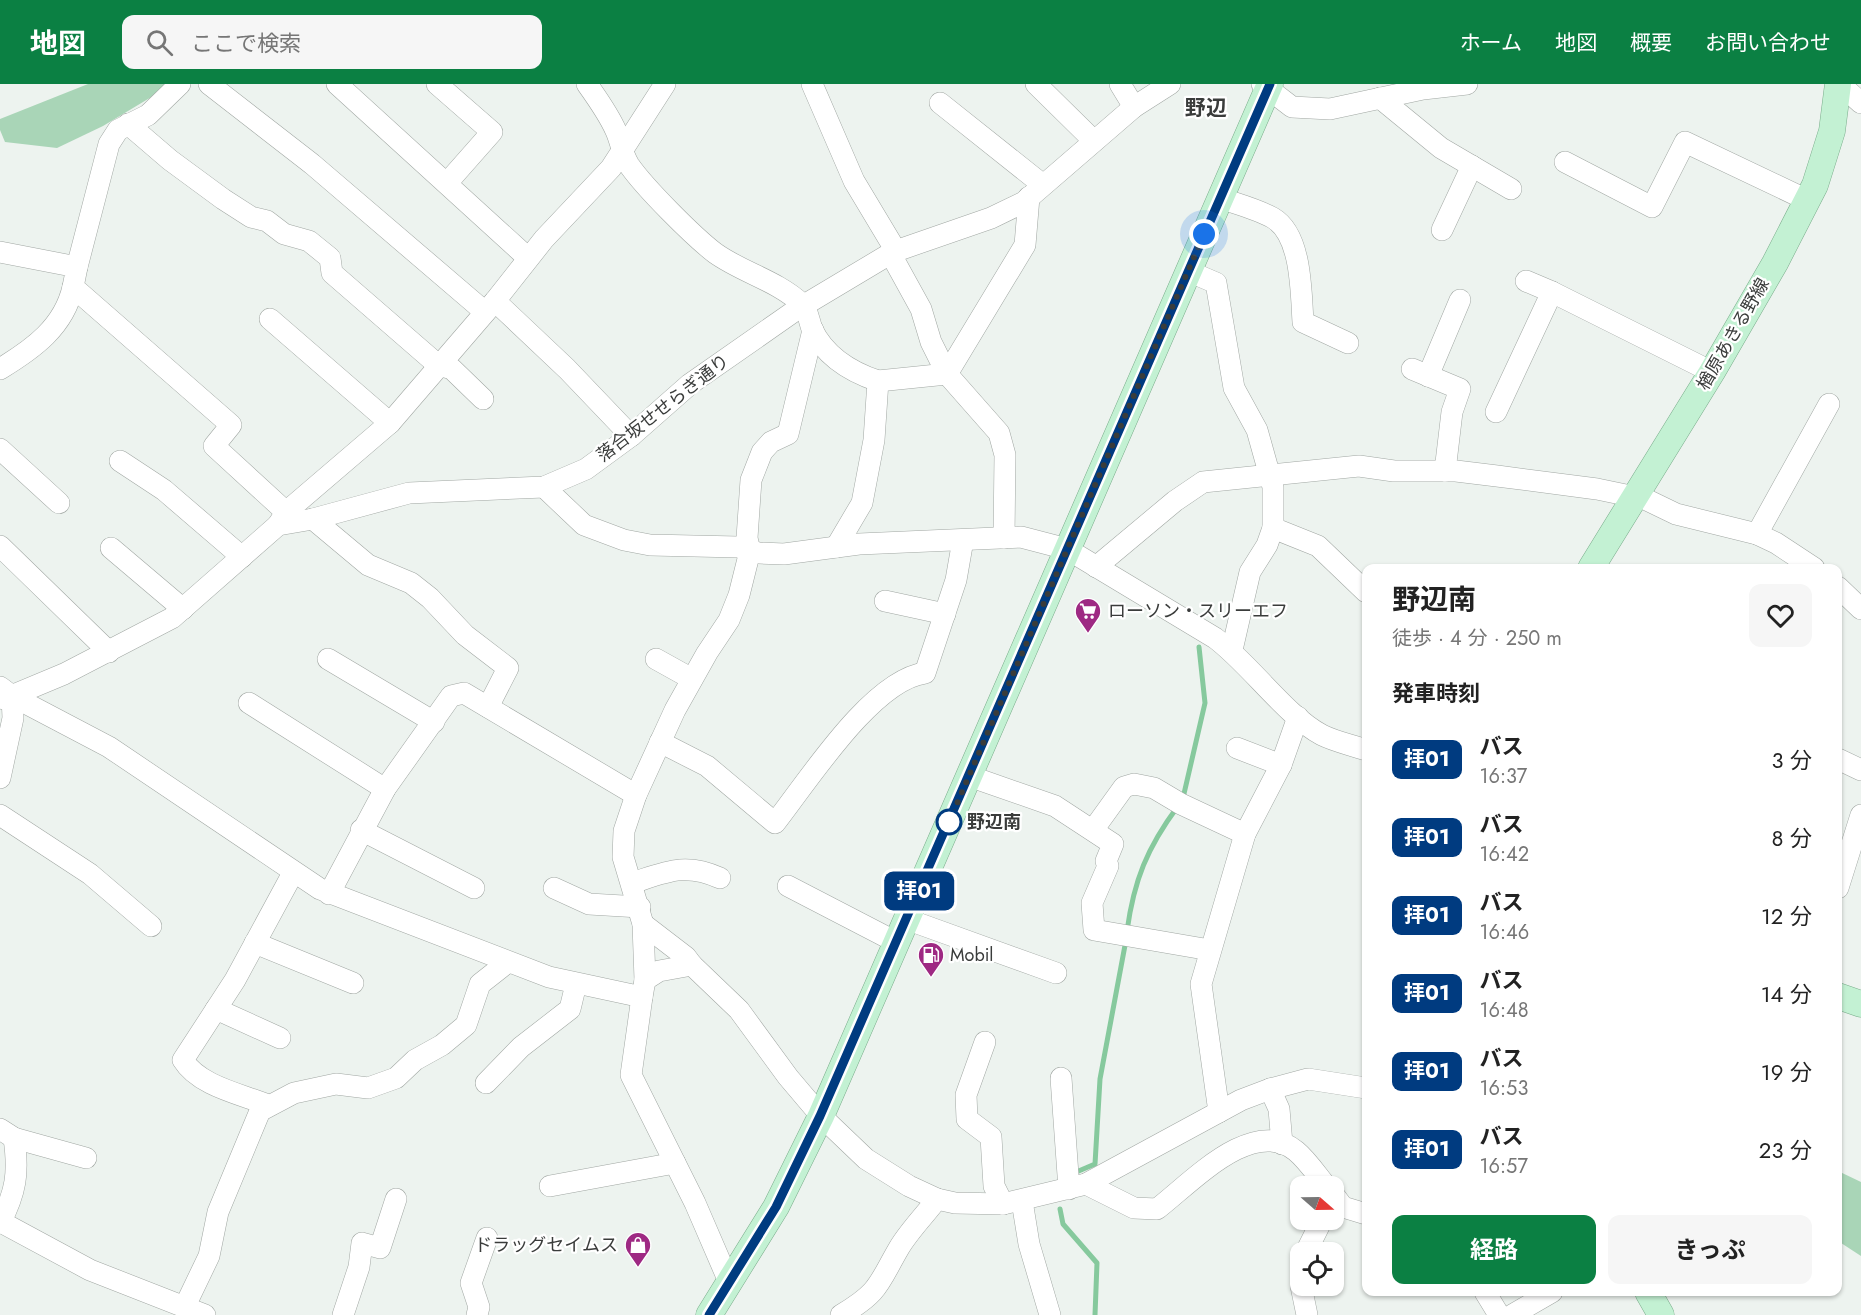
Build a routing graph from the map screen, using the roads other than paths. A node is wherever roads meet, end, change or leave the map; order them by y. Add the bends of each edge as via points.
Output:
1 (180, 84) edge
2 (209, 84) edge
3 (337, 84) edge
4 (437, 84) edge
5 (587, 84) edge
6 (665, 84) edge
7 (1036, 84) edge
8 (1120, 84) edge
9 (1170, 84) edge
10 (1467, 84) edge
11 (1839, 84) edge
12 (813, 85) edge
13 (1267, 85) edge
14 (1380, 98) junction
15 (940, 103) dead end
16 (1861, 103) edge
17 (1134, 107) junction
18 (128, 124) junction
19 (1094, 141) junction
20 (621, 150) junction
21 (1565, 162) dead end
22 (1472, 166) junction
23 (447, 183) junction
24 (1511, 189) dead end
25 (1036, 191) junction
26 (1220, 198) junction
27 (1808, 200) junction
28 (1442, 230) dead end
29 (0, 252) edge
30 (893, 252) junction
31 (528, 258) junction
32 (77, 267) junction
33 (1188, 271) junction
34 (1526, 281) dead end
35 (73, 287) junction
36 (1552, 292) junction
37 (1460, 300) dead end
38 (805, 306) junction
39 (490, 307) junction
40 (270, 319) dead end
41 (813, 330) junction
42 (1348, 343) dead end
43 (438, 365) junction
44 (0, 369) edge
45 (1712, 372) junction
46 (947, 374) junction
47 (878, 381) junction
48 (483, 399) dead end
49 (1829, 404) dead end
50 (1496, 412) dead end
51 (390, 423) junction
52 (631, 436) junction
53 (0, 449) edge
54 (120, 461) dead end
55 (1445, 471) junction
56 (1270, 475) junction
57 (544, 487) junction
58 (1634, 496) junction
59 (59, 503) dead end
60 (282, 519) junction
61 (313, 519) junction
62 (1273, 528) junction
63 (1757, 534) junction
64 (1004, 538) junction
65 (963, 540) junction
66 (0, 546) edge
67 (836, 547) junction
68 (111, 548) dead end
69 (1068, 549) junction
70 (750, 551) junction
71 (242, 557) junction
72 (1593, 564) edge
73 (1804, 564) edge
74 (1096, 567) junction
75 (1362, 588) edge
76 (1842, 591) edge
77 (885, 601) dead end
78 (183, 609) junction
79 (1861, 609) edge
80 (945, 614) junction
81 (1232, 650) junction
82 (109, 652) junction
83 (328, 659) dead end
84 (656, 659) dead end
85 (692, 679) junction
86 (4, 694) edge
87 (249, 703) dead end
88 (488, 707) junction
89 (1298, 717) junction
90 (434, 722) junction
91 (660, 742) junction
92 (1237, 748) dead end
93 (1362, 749) edge
94 (1842, 761) edge
95 (1281, 765) junction
96 (1861, 770) edge
97 (969, 776) junction
98 (0, 778) edge
99 (385, 789) junction
100 (636, 795) junction
101 (0, 815) edge
102 (1861, 815) edge
103 (1090, 828) junction
104 (361, 830) junction
105 (1245, 834) junction
106 (292, 873) junction
107 (1842, 875) edge
108 (720, 878) dead end
109 (632, 883) junction
110 (788, 886) dead end
111 (474, 888) dead end
112 (554, 888) dead end
113 (329, 894) junction
114 (641, 915) junction
115 (906, 919) junction
116 (151, 926) dead end
117 (896, 942) junction
118 (255, 943) junction
119 (1210, 951) junction
120 (508, 962) junction
121 (692, 965) junction
122 (1056, 973) dead end
123 (353, 983) dead end
124 (576, 984) junction
125 (643, 989) junction
126 (1842, 997) edge
127 (1861, 1004) edge
128 (216, 1009) junction
129 (280, 1038) dead end
130 (985, 1042) dead end
131 (1061, 1078) dead end
132 (486, 1083) dead end
133 (1362, 1087) edge
134 (1270, 1089) junction
135 (268, 1106) junction
136 (1219, 1112) junction
137 (820, 1116) junction
138 (7, 1134) edge
139 (1282, 1144) junction
140 (86, 1158) dead end
141 (675, 1163) junction
142 (1317, 1176) edge
143 (1073, 1181) junction
144 (550, 1186) dead end
145 (396, 1199) dead end
146 (937, 1199) junction
147 (1013, 1202) junction
148 (1344, 1207) edge
149 (1362, 1213) edge
150 (1, 1222) edge
151 (487, 1238) dead end
152 (730, 1284) junction
153 (1303, 1296) edge
154 (1487, 1296) edge
155 (1545, 1296) edge
156 (1650, 1296) edge
157 (177, 1308) edge
158 (205, 1315) edge
159 (343, 1315) edge
160 (477, 1315) edge
161 (709, 1315) edge
162 (841, 1315) edge
163 (1050, 1315) edge
164 (1307, 1315) edge
165 (1499, 1315) edge
166 (1512, 1315) edge
167 (1661, 1315) edge

1 - 18 street via 148,115
2 - 39 street
3 - 23 street
4 - 23 street via 492,132
5 - 20 street via 616,130
6 - 20 street
7 - 19 street
8 - 17 street
9 - 17 street, 落合坂せせらぎ通り
10 - 14 street
11 - 16 street
11 - 27 main road, 楢原あきる野線 via 1832,131
12 - 30 street via 854,181
13 - 14 street via 1292,107 1330,109
13 - 26 main road
14 - 22 street via 1441,147
15 - 25 street
17 - 19 street, 落合坂せせらぎ通り
18 - 32 street via 118,130 109,144
18 - 43 street via 223,199 284,234 309,241 330,258 332,273
19 - 25 street, 落合坂せせらぎ通り
20 - 31 street via 611,168
20 - 38 street via 629,166 717,254 766,278
21 - 27 street via 1652,207 1685,142
22 - 24 street
22 - 28 street
23 - 31 street
25 - 30 street, 落合坂せせらぎ通り via 991,218
25 - 46 street via 1025,245
26 - 33 main road
26 - 42 street via 1274,219 1281,226 1288,234 1299,267 1303,322
27 - 45 main road, 楢原あきる野線
29 - 32 street
30 - 38 street, 落合坂せせらぎ通り
30 - 46 street
31 - 39 street
32 - 35 street
33 - 56 street via 1216,283 1234,388 1257,430
33 - 69 main road
34 - 36 street
35 - 44 street via 69,303 48,334
35 - 60 street via 231,425 214,446
36 - 45 street
36 - 50 street
37 - 55 street via 1420,372 1460,389 1452,412
38 - 41 street
38 - 52 street, 落合坂せせらぎ通り via 690,384
39 - 43 street
39 - 52 street via 567,369
40 - 51 street
41 - 47 street via 844,366
41 - 70 street via 789,434 771,442 762,452 751,480 747,538
43 - 48 street via 452,369
43 - 51 street
45 - 58 main road, 楢原あきる野線
46 - 47 street
46 - 64 street via 999,432 1005,455
47 - 67 street via 874,440 862,502
49 - 63 street
51 - 60 street
52 - 57 street, 落合坂せせらぎ通り via 586,469
53 - 59 street
54 - 71 street via 164,490
55 - 56 street via 1359,466
55 - 58 street
56 - 62 street
56 - 74 street via 1203,482 1174,501
57 - 61 street, 落合坂せせらぎ通り via 409,493
57 - 70 street via 584,525 624,540 650,546 738,547
58 - 63 street via 1676,514
58 - 72 main road, 楢原あきる野線
60 - 61 street, 落合坂せせらぎ通り
60 - 71 street
61 - 88 street via 368,565 411,584 465,635 508,668
62 - 75 street via 1318,546
62 - 81 street via 1250,572
63 - 73 street
64 - 65 street
64 - 69 street via 1021,537
65 - 67 street
65 - 80 street
66 - 82 street
67 - 70 street via 784,554
68 - 78 street
69 - 74 street
69 - 97 main road
70 - 85 street via 729,620
71 - 78 street
74 - 81 street
76 - 79 street
77 - 80 street
78 - 82 street
80 - 91 street via 925,673 912,674 870,705 776,823 707,766
81 - 89 street
82 - 86 street
83 - 90 street
84 - 85 street
85 - 91 street
86 - 98 street via 13,718
86 - 106 street via 110,747
87 - 99 street
88 - 90 street via 464,693 451,696
88 - 100 street
89 - 93 street via 1322,734
89 - 95 street
90 - 99 street
91 - 100 street
92 - 95 street
94 - 96 street
95 - 105 street
97 - 103 street via 1055,806
97 - 115 main road
99 - 104 street
100 - 109 street via 622,844
101 - 116 street via 90,874
102 - 107 street
103 - 105 street via 1124,787 1134,784 1154,788
103 - 119 street via 1113,843 1092,903 1094,930
104 - 111 street
104 - 113 street
105 - 119 street
106 - 113 street
106 - 118 street
108 - 109 street via 690,868
109 - 114 street
110 - 117 street
112 - 114 street via 589,904
113 - 120 street
114 - 121 street
114 - 125 street
115 - 117 main road
115 - 122 street
117 - 137 main road
118 - 123 street
118 - 128 street
119 - 136 street via 1201,984
120 - 124 street
120 - 135 street via 480,984 466,1025 396,1078 368,1088 336,1084 294,1093
121 - 125 street via 659,971
121 - 137 street via 739,1010
124 - 125 street
124 - 132 street via 570,1009 529,1041
125 - 141 street via 631,1075
126 - 127 main road
128 - 129 street
128 - 135 street via 183,1060 188,1068 215,1085
130 - 147 street via 966,1095 967,1119 991,1137 994,1186
131 - 143 street
133 - 134 street via 1308,1079
134 - 136 street
134 - 139 street via 1279,1110
135 - 157 street via 260,1111 233,1173 218,1212 209,1256
136 - 143 street
137 - 146 street via 883,1172
137 - 152 main road via 776,1207
138 - 140 street
138 - 150 street via 18,1168
139 - 142 street via 1295,1150
139 - 143 street via 1262,1139 1235,1148 1157,1209 1134,1208
141 - 144 street
141 - 152 street
143 - 147 street
145 - 159 street via 380,1248 362,1243 359,1267
146 - 147 street via 984,1205
146 - 162 street via 900,1246 880,1285
147 - 163 street
148 - 149 street
150 - 157 street via 90,1270
151 - 160 street via 471,1283 479,1307
152 - 161 main road
153 - 164 street
154 - 165 street
155 - 166 street
156 - 167 main road
157 - 158 street

